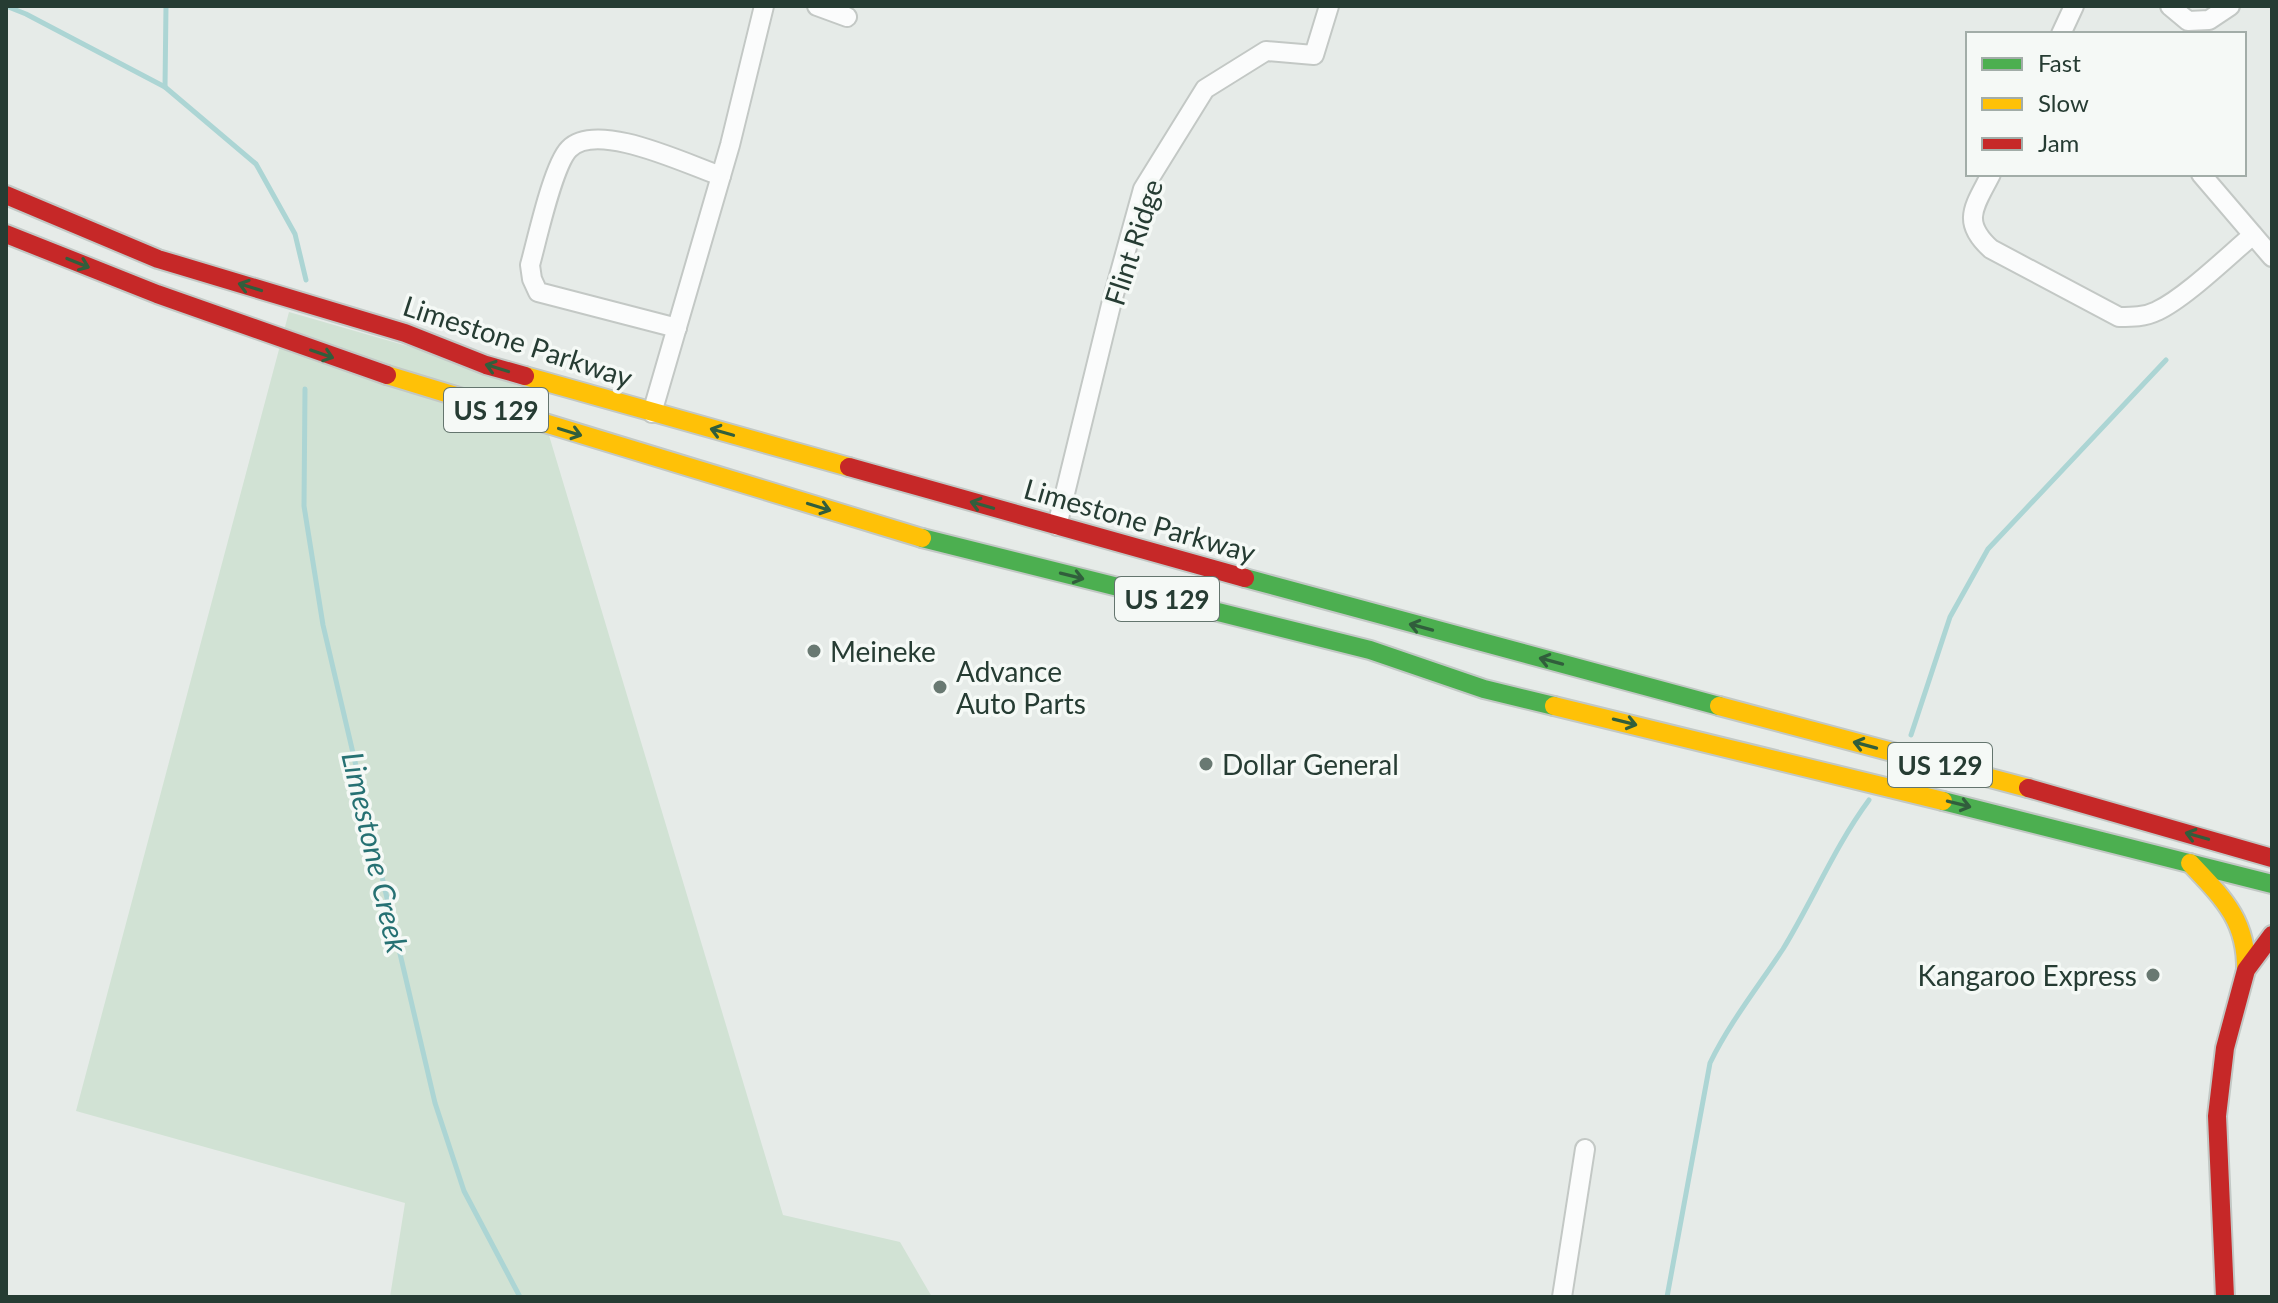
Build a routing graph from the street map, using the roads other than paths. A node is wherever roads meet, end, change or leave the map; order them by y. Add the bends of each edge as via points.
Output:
1 (764, 6) edge
2 (817, 6) edge
3 (1329, 6) edge
4 (2074, 6) edge
5 (2170, 6) edge
6 (2230, 6) edge
7 (847, 17) dead end
8 (2062, 32) edge
9 (721, 176) junction
10 (1990, 176) edge
11 (2203, 176) edge
12 (6, 195) edge
13 (6, 234) edge
14 (2253, 235) junction
15 (2272, 257) edge
16 (677, 328) junction
17 (646, 433) junction
18 (1057, 526) junction
19 (1490, 668) junction
20 (2272, 858) edge
21 (2189, 863) junction
22 (2272, 884) edge
23 (2272, 935) edge
24 (2246, 970) junction
25 (1585, 1149) dead end
26 (1562, 1297) edge
27 (2225, 1297) edge

1 - 9 street
2 - 7 street
3 - 18 street, Flint Ridge via 1314,55 1266,51 1205,89 1143,189
4 - 8 street
5 - 6 street via 2188,21 2209,20
9 - 16 street
9 - 16 street via 615,139 591,139 570,147 560,163 534,251 530,265 538,292
10 - 14 street via 1974,209 1972,224 1978,237 1991,249 2119,317 2158,311
11 - 14 street
17 -> 12 main road, Limestone Parkway / US 129 via 405,333 158,259
13 -> 17 main road, Limestone Parkway / US 129 via 324,355
14 - 15 street
16 - 17 street
18 -> 17 main road, Limestone Parkway / US 129
17 -> 19 main road, Limestone Parkway / US 129 via 927,539 1370,650
19 -> 18 main road, Limestone Parkway / US 129
20 -> 19 main road, Limestone Parkway / US 129 via 2042,792
19 -> 21 main road, Limestone Parkway / US 129
21 - 22 main road, Limestone Parkway / US 129
21 - 24 main road via 2241,930
23 - 24 main road
24 - 27 main road via 2225,1048 2217,1116
25 - 26 street

